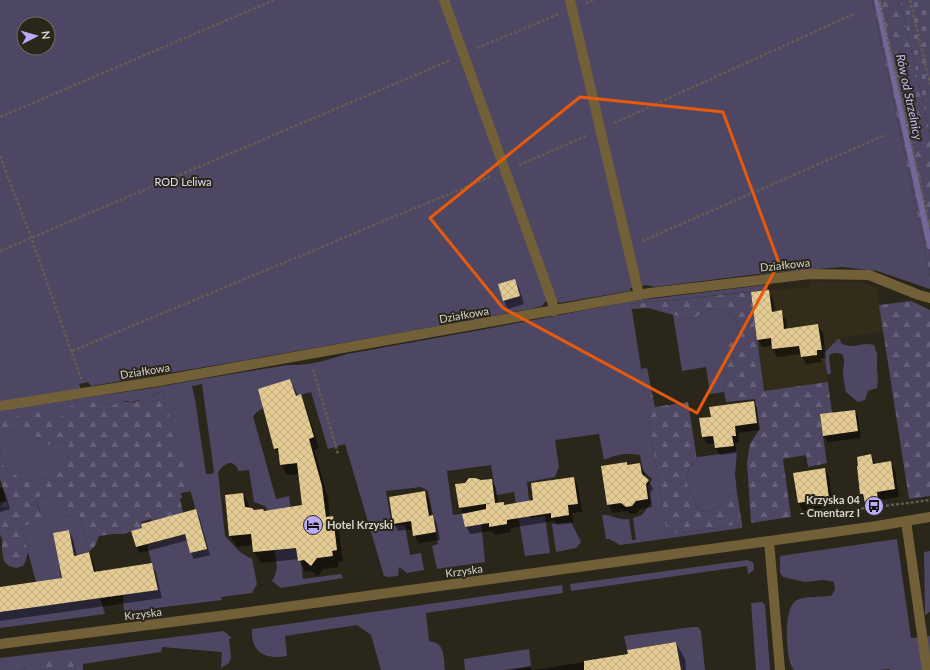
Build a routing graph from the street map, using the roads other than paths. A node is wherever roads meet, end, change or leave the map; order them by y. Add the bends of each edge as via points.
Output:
1 (444, 0) edge
2 (571, 4) edge
3 (640, 295) junction
4 (930, 298) edge
5 (554, 311) junction
6 (0, 406) edge
7 (930, 517) edge
8 (906, 521) junction
9 (769, 541) junction
10 (0, 644) edge
11 (780, 670) edge
12 (927, 670) edge

1 - 5 street
2 - 3 street
3 - 4 street, Działkowa via 810,274 869,275
3 - 5 street, Działkowa
5 - 6 street, Działkowa via 159,381
7 - 8 street, Krzyska
8 - 9 street, Krzyska
8 - 12 street
9 - 10 street, Krzyska
9 - 11 street

